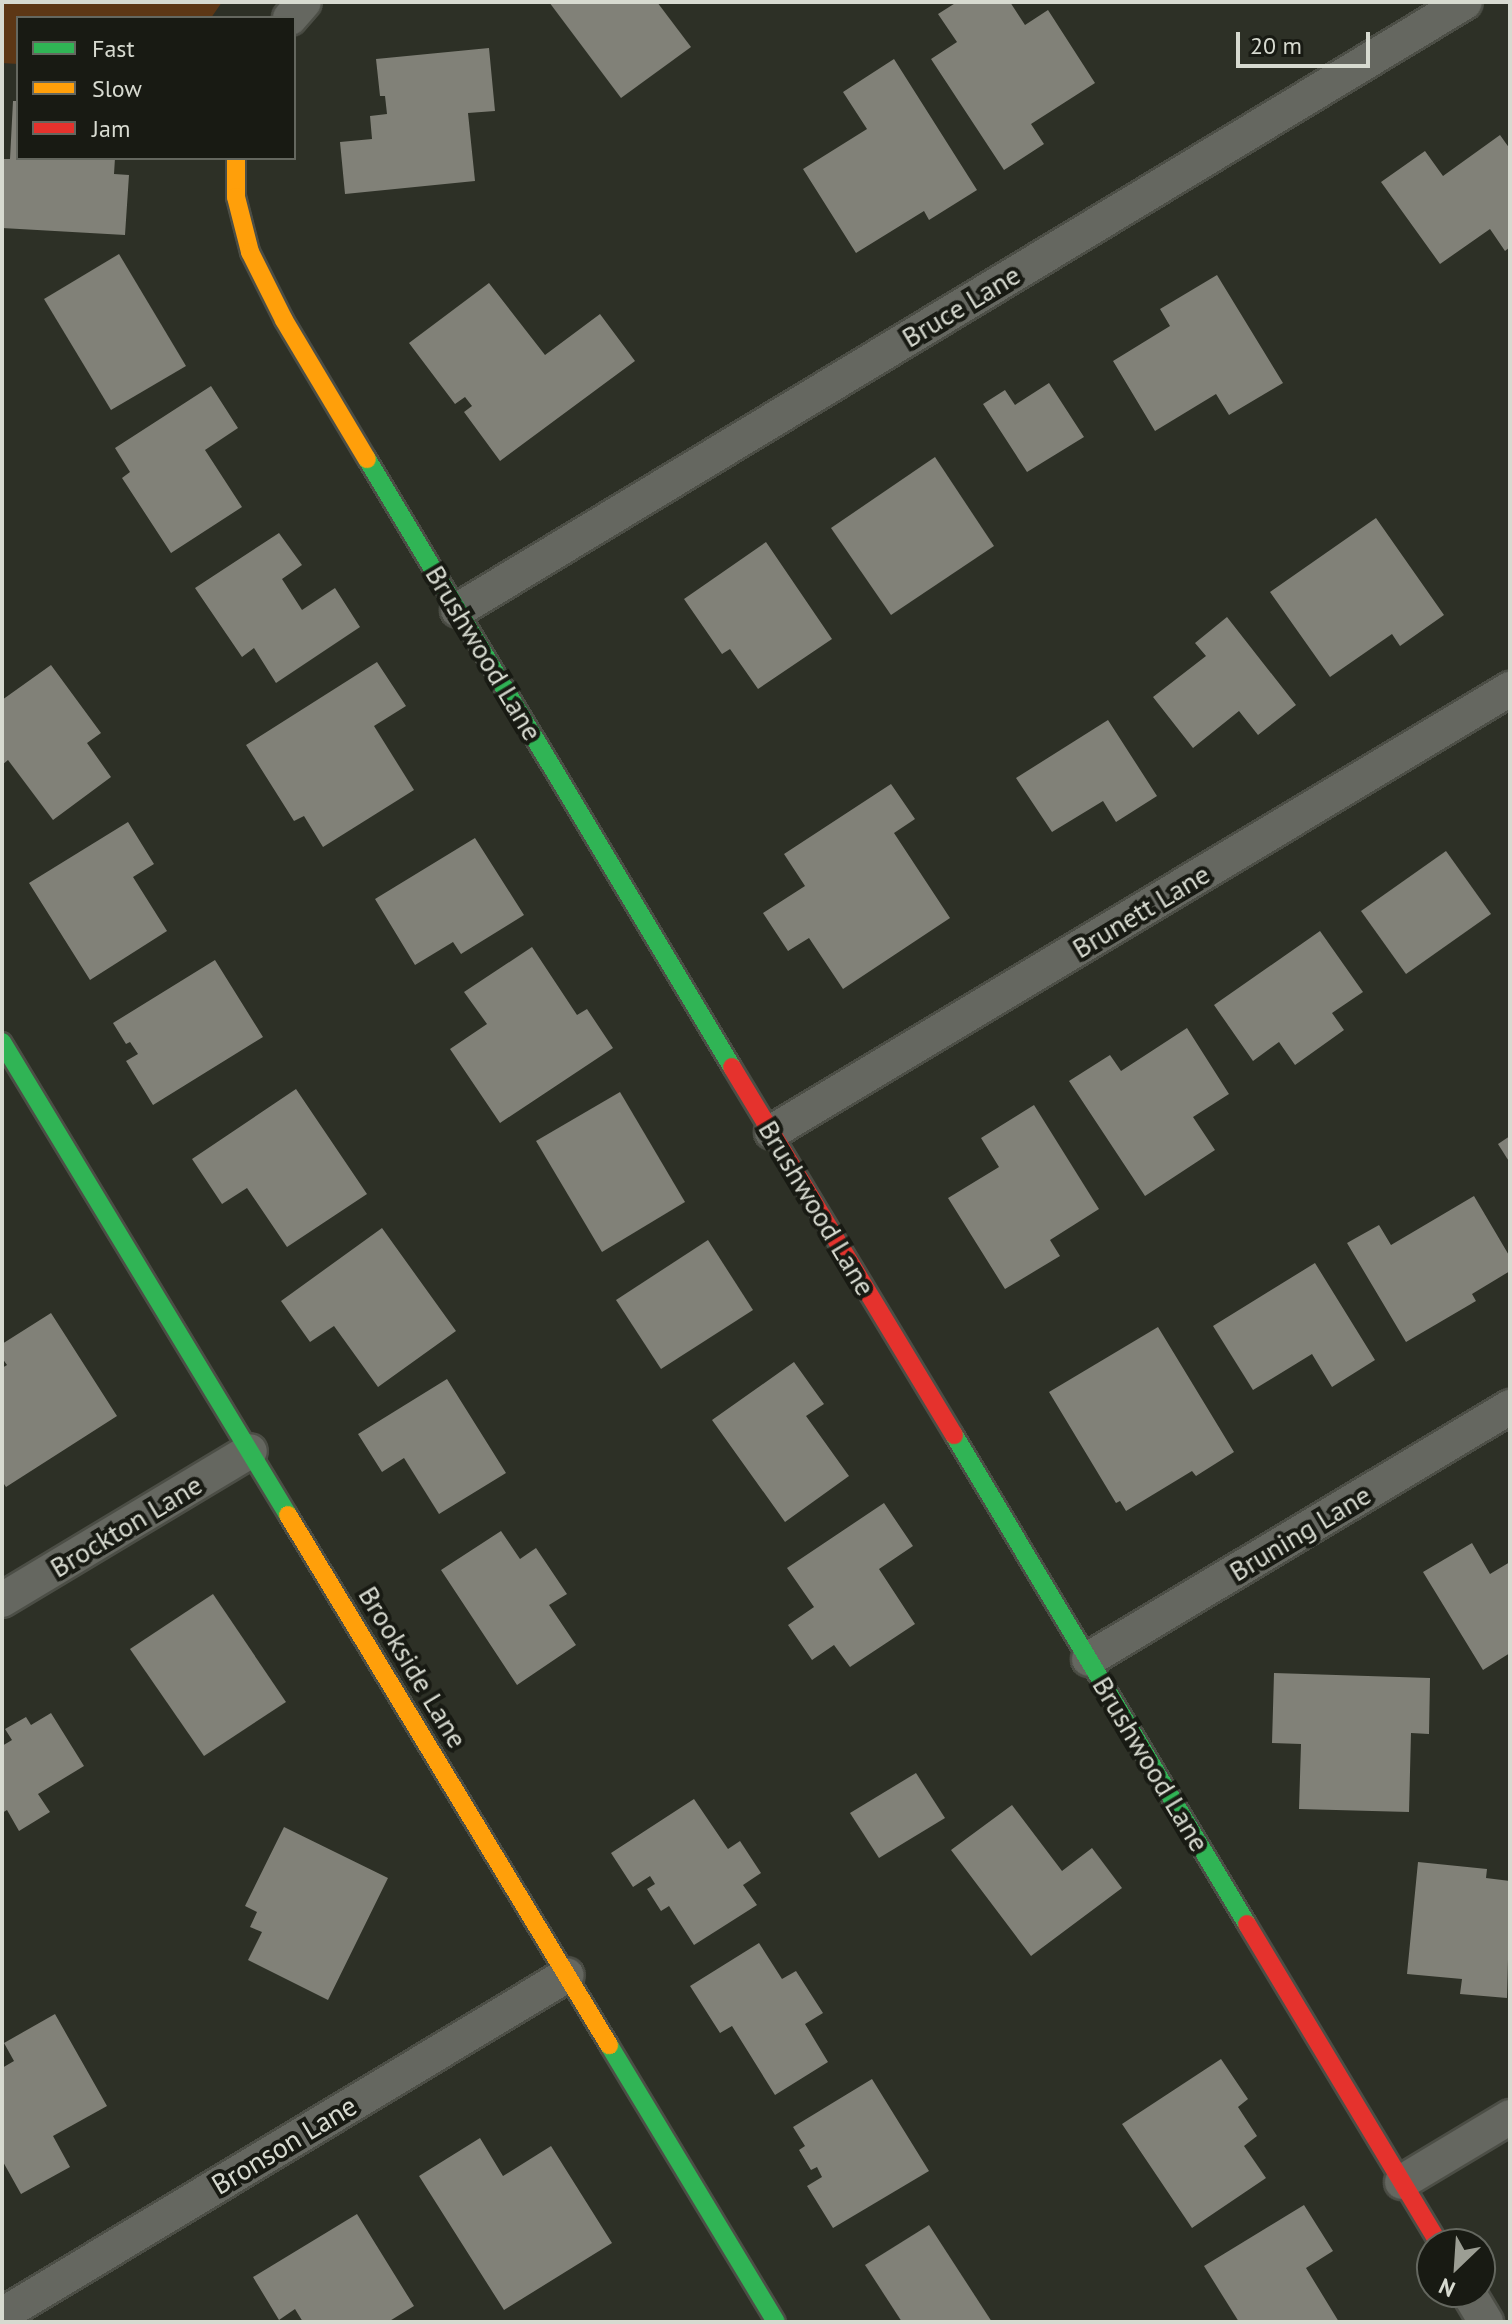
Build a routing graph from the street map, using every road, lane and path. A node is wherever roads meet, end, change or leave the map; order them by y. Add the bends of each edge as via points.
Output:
1 (1465, 2) edge
2 (236, 160) edge
3 (458, 610) junction
4 (1510, 689) edge
5 (2, 1042) edge
6 (772, 1132) junction
7 (1510, 1407) edge
8 (250, 1451) junction
9 (2, 1600) edge
10 (1089, 1659) junction
11 (567, 1975) junction
12 (1510, 2117) edge
13 (1402, 2182) junction
14 (1429, 2228) edge
15 (2, 2315) edge
16 (776, 2322) edge

1 - 3 street, Bruce Lane
2 - 3 street, Brushwood Lane via 241,223 266,287
3 - 6 street, Brushwood Lane
4 - 6 street, Brunett Lane
5 - 8 street, Brookside Lane
6 - 10 street, Brushwood Lane
7 - 10 street, Bruning Lane
8 - 9 street, Brockton Lane
8 - 11 street, Brookside Lane
10 - 13 street, Brushwood Lane
11 - 15 street, Bronson Lane
11 - 16 street, Brookside Lane
12 - 13 street
13 - 14 street, Brushwood Lane

